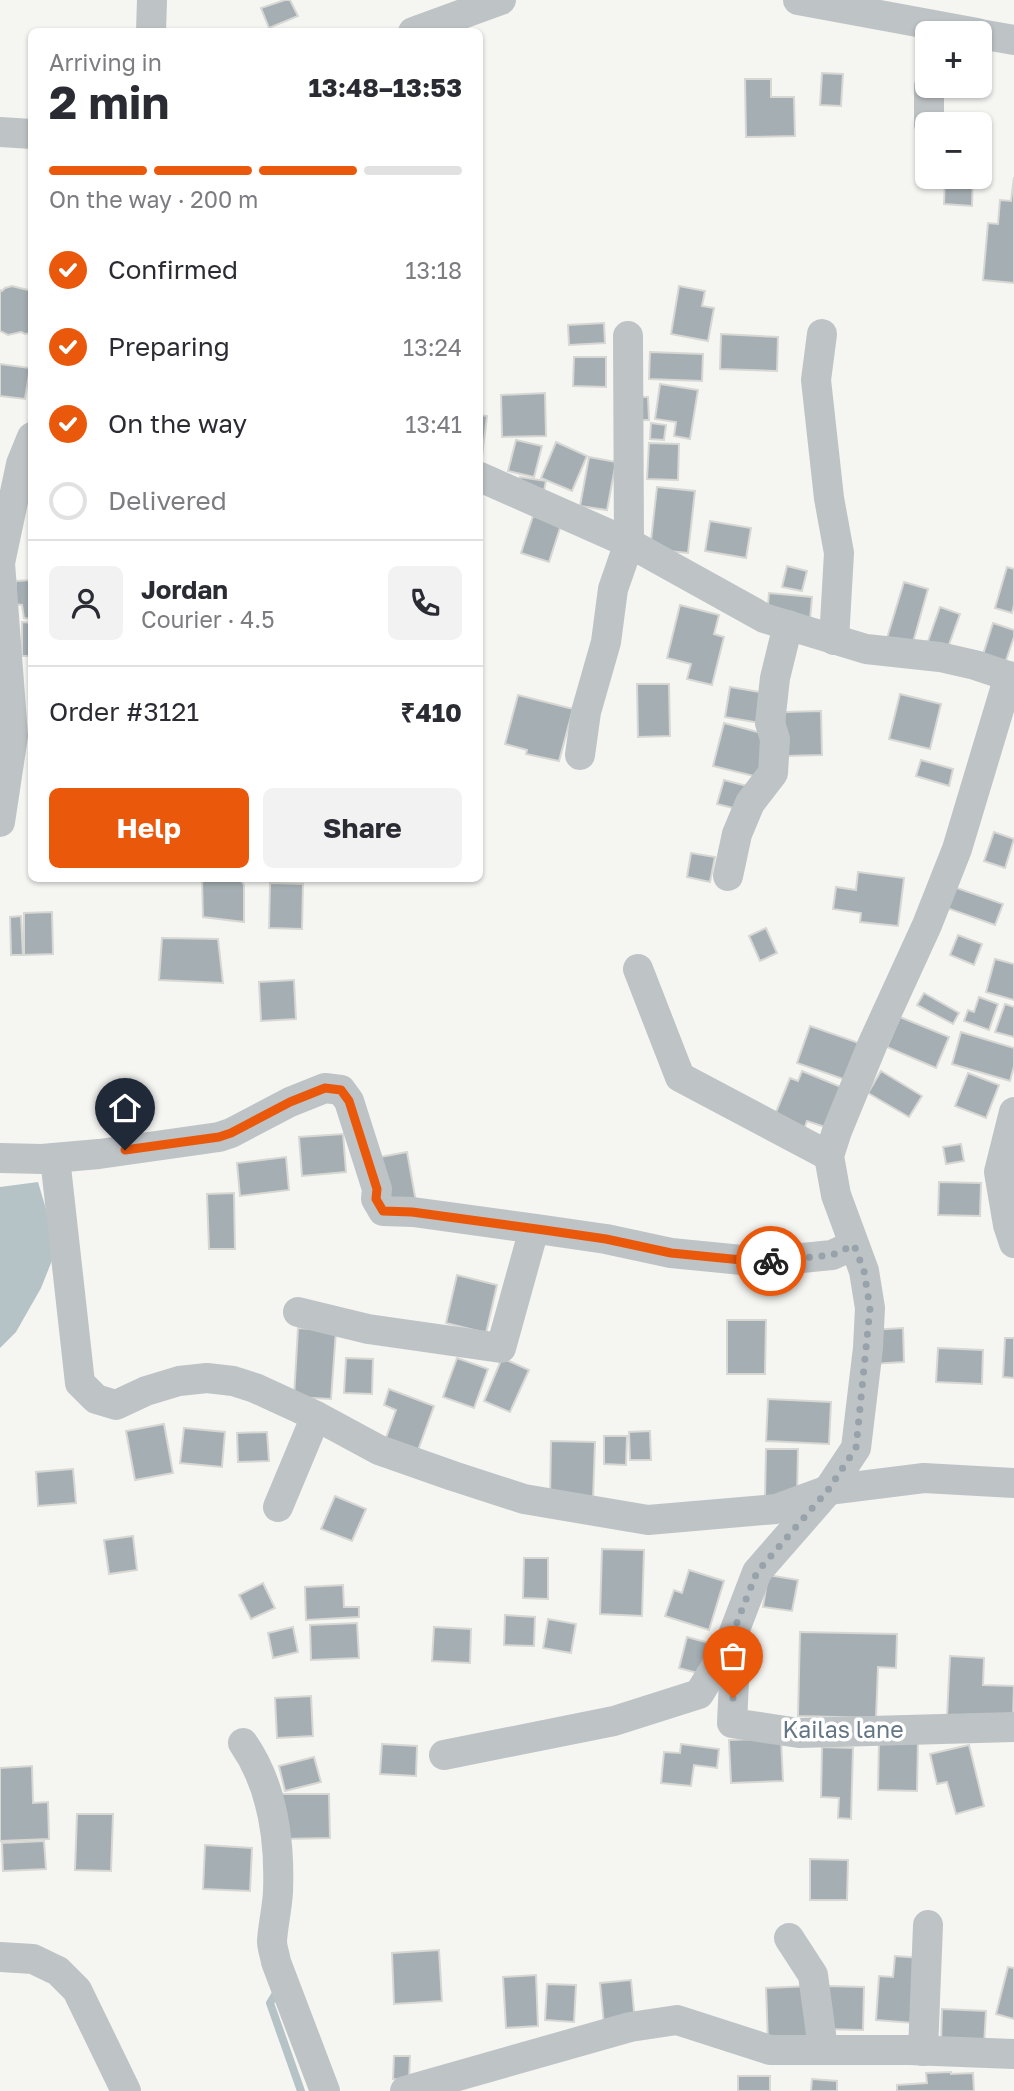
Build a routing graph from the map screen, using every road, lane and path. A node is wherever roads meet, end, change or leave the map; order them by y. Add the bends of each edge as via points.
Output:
1 (152, 0) edge
2 (501, 0) edge
3 (798, 0) edge
4 (917, 19) edge
5 (151, 28) edge
6 (424, 28) edge
7 (992, 36) edge
8 (1014, 40) edge
9 (0, 132) edge
10 (28, 134) edge
11 (822, 334) dead end
12 (628, 336) dead end
13 (28, 447) edge
14 (483, 478) edge
15 (24, 488) edge
16 (629, 543) junction
17 (1, 588) edge
18 (788, 625) junction
19 (835, 640) junction
20 (1011, 677) edge
21 (580, 755) dead end
22 (0, 822) edge
23 (728, 876) dead end
24 (638, 969) dead end
25 (1014, 1112) edge
26 (830, 1156) junction
27 (0, 1158) edge
28 (55, 1158) junction
29 (534, 1229) junction
30 (1014, 1243) edge
31 (854, 1245) junction
32 (298, 1312) dead end
33 (316, 1416) junction
34 (1014, 1483) edge
35 (828, 1490) junction
36 (278, 1507) dead end
37 (737, 1622) junction
38 (1014, 1727) edge
39 (243, 1743) dead end
40 (444, 1755) dead end
41 (928, 1924) dead end
42 (789, 1938) dead end
43 (0, 1957) edge
44 (824, 2049) junction
45 (923, 2051) junction
46 (1014, 2054) edge
47 (126, 2091) edge
48 (325, 2091) edge
49 (406, 2091) edge

1 - 5 street
2 - 6 street
3 - 4 street
7 - 8 street
9 - 10 street
11 - 19 street via 816,380 839,552
12 - 16 street
13 - 15 street via 21,464
14 - 16 street
15 - 17 street via 0,563
16 - 18 street via 764,618
16 - 21 street via 613,589
17 - 22 street via 13,736
18 - 19 street
18 - 23 street via 772,701 773,773 750,803 737,834
19 - 20 street via 866,649 940,657
20 - 26 street via 957,849
24 - 26 street via 680,1077
25 - 30 street via 999,1172
26 - 31 street via 836,1195
27 - 28 street
28 - 29 street via 219,1137 325,1088 341,1090 349,1101 383,1211
28 - 33 street via 80,1383 96,1399 116,1405 179,1381 207,1378 255,1388
29 - 31 street via 671,1253 762,1262 832,1255
29 - 32 street via 500,1348 368,1329
31 - 35 street via 870,1308 867,1348 856,1448
33 - 35 street via 379,1450 524,1499 648,1520 776,1509
33 - 36 street
34 - 35 street via 924,1478
35 - 37 street via 757,1572
37 - 38 street, Kailas lane via 732,1723 799,1733
37 - 40 street via 729,1645 699,1694 614,1721
39 - 48 street via 263,1780 275,1820 278,1892 272,1942 276,1962
41 - 45 street
42 - 44 street via 813,1975
43 - 47 street via 33,1959 58,1971 77,1990
44 - 45 street
44 - 49 street via 770,2050 677,2020 630,2027
45 - 46 street

